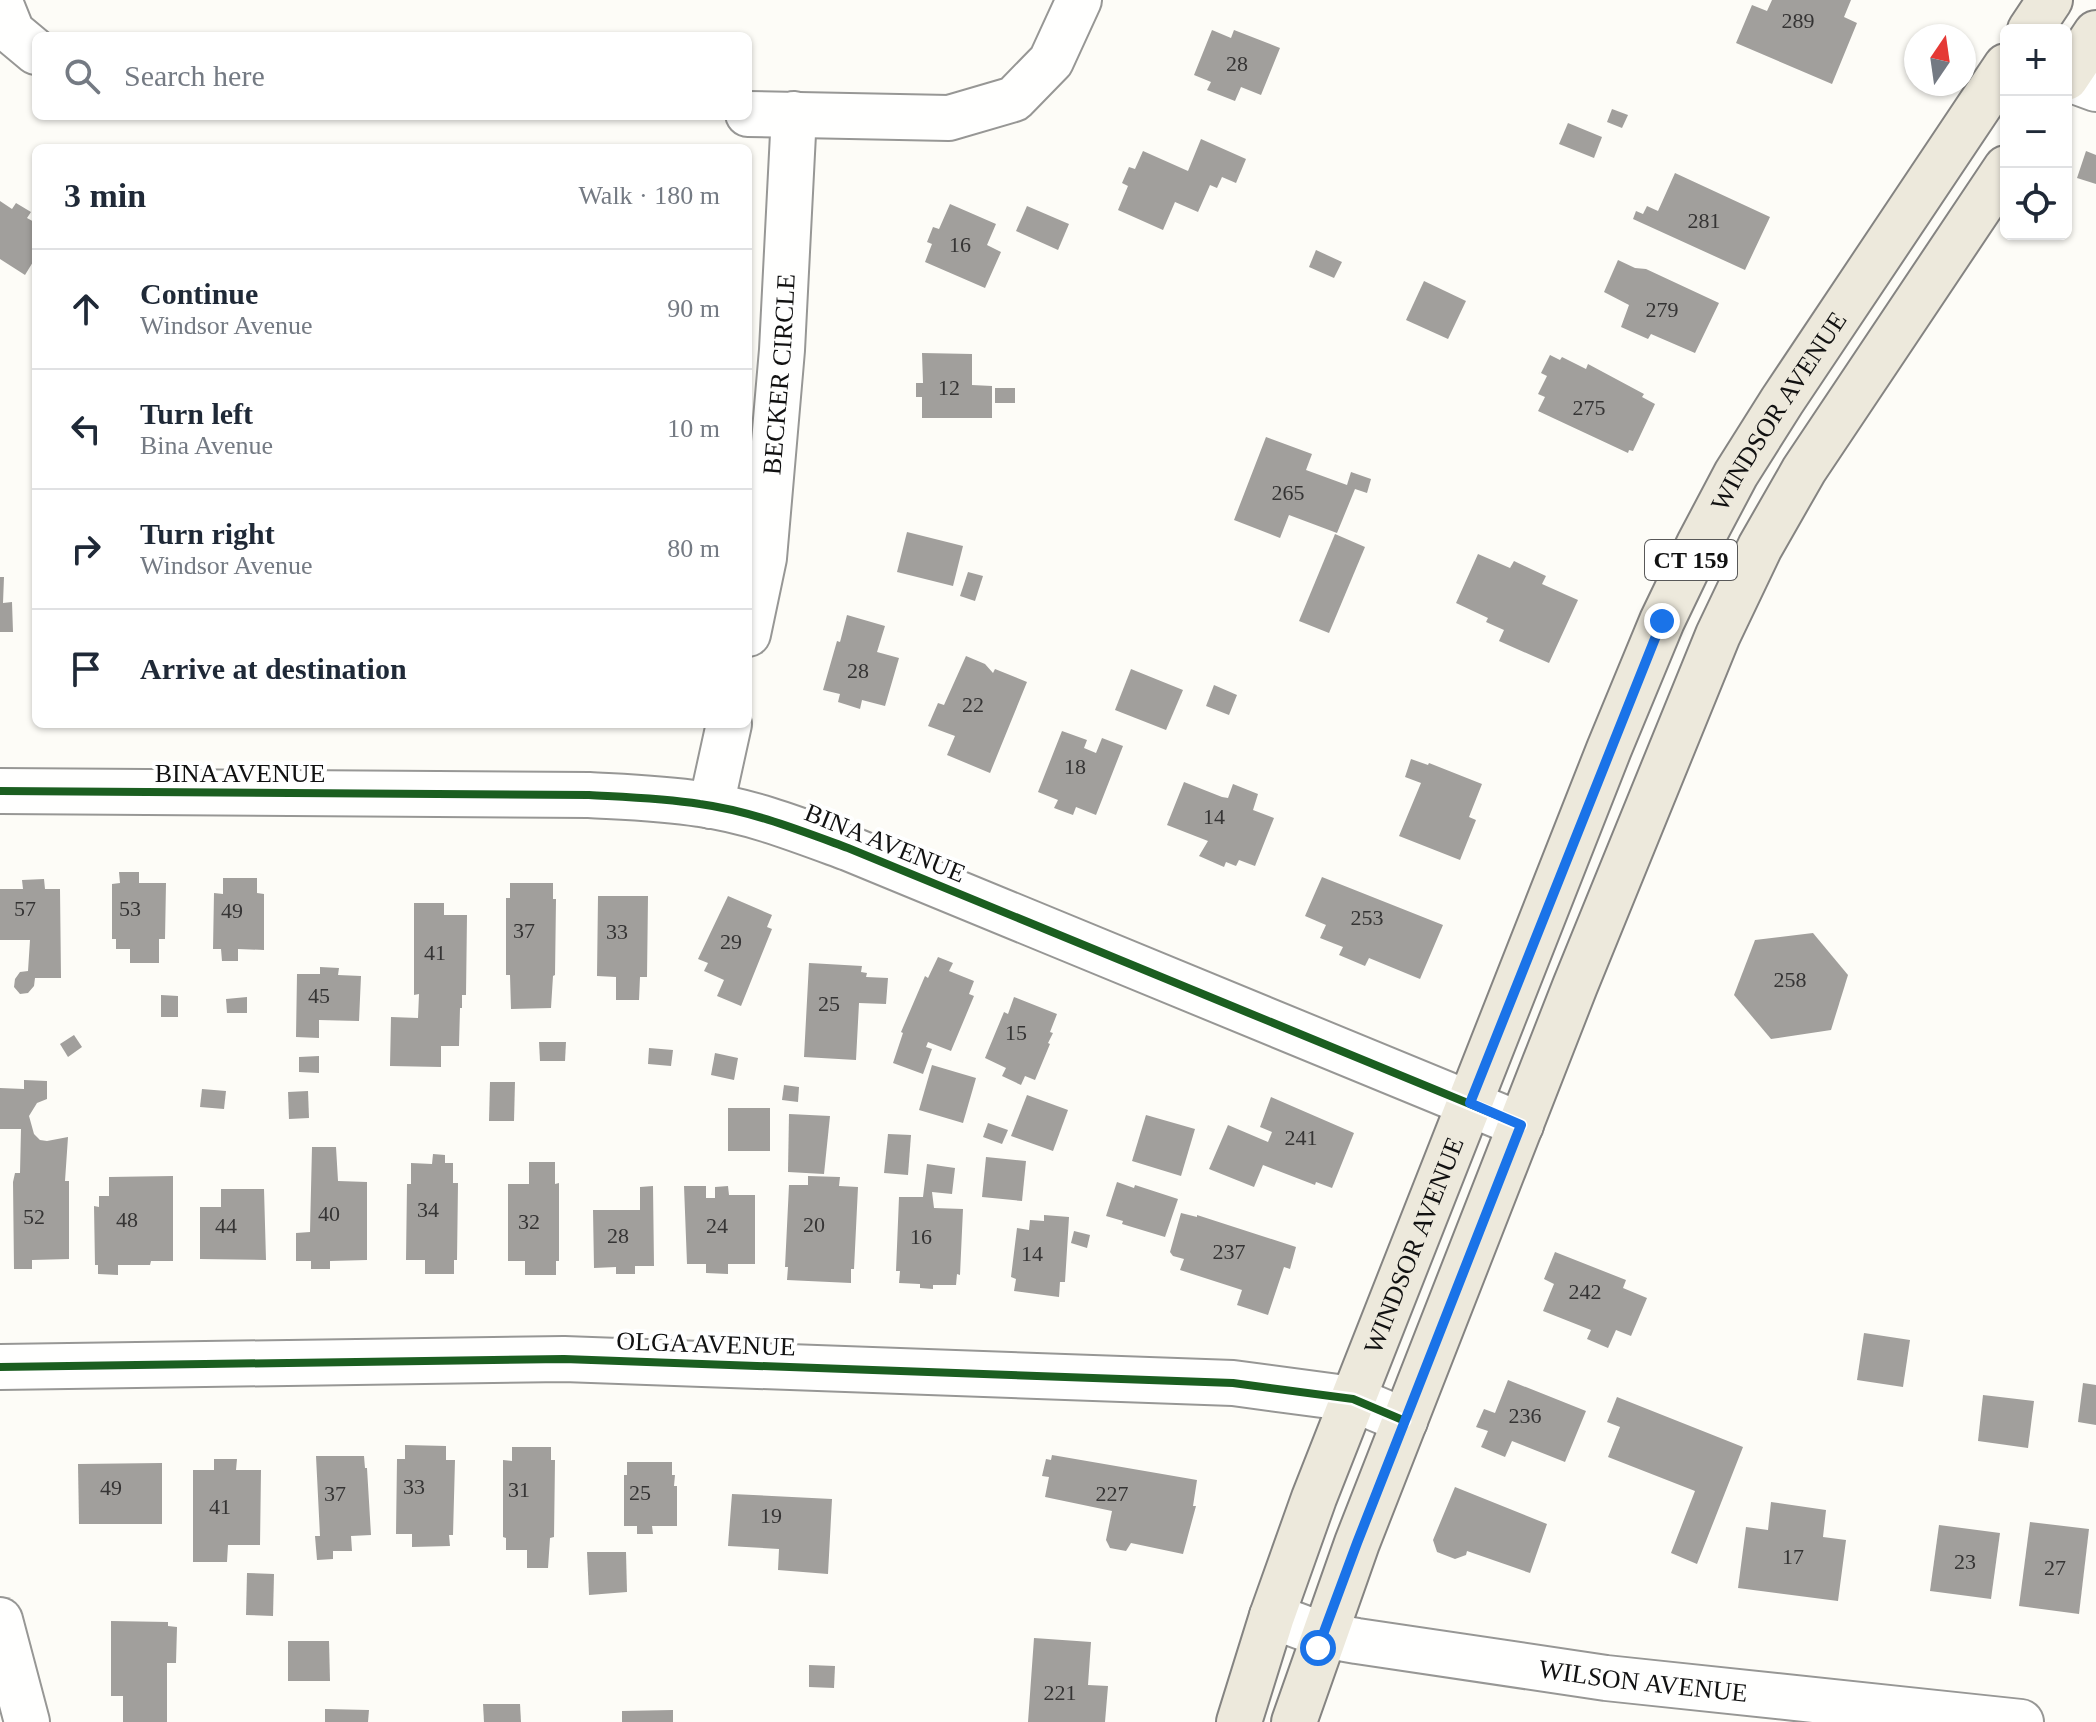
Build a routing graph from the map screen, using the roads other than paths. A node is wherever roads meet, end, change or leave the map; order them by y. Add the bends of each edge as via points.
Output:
1 (1079, 0) edge
2 (2050, 0) edge
3 (0, 2) edge
4 (2034, 24) edge
5 (2096, 33) edge
6 (32, 49) edge
7 (2072, 69) edge
8 (2000, 75) edge
9 (2072, 80) edge
10 (2096, 89) edge
11 (752, 114) edge
12 (794, 114) junction
13 (2000, 177) edge
14 (1884, 248) junction
15 (1936, 272) junction
16 (752, 613) edge
17 (728, 728) edge
18 (0, 791) edge
19 (711, 806) junction
20 (1470, 1103) junction
21 (1521, 1125) junction
22 (0, 1367) edge
23 (1353, 1399) junction
24 (1405, 1421) junction
25 (1272, 1616) junction
26 (0, 1620) edge
27 (1323, 1635) junction
28 (27, 1722) edge
29 (1239, 1722) edge
30 (1294, 1722) edge
31 (2021, 1722) edge

1 - 12 street via 1051,61 1014,99 949,118
2 - 4 main road
3 - 6 street via 12,32
5 - 7 main road
8 - 14 main road, WINDSOR AVENUE / CT 159
9 - 10 street
11 - 12 street
12 - 16 street, BECKER CIRCLE via 782,350 765,543
13 - 15 main road, WINDSOR AVENUE / CT 159
14 - 15 main road
14 - 20 main road, WINDSOR AVENUE / CT 159 via 1769,421 1699,544 1609,749
15 - 21 main road, WINDSOR AVENUE / CT 159 via 1804,470 1739,589
17 - 19 street
18 - 19 street, BINA AVENUE via 589,795
19 - 20 street, BINA AVENUE via 787,825 848,848
20 - 21 street, BINA AVENUE
20 - 23 main road, WINDSOR AVENUE / CT 159
21 - 24 main road, WINDSOR AVENUE / CT 159
22 - 23 street, OLGA AVENUE via 564,1359 1233,1383
23 - 24 street, OLGA AVENUE
23 - 25 main road, WINDSOR AVENUE / CT 159
24 - 27 main road, WINDSOR AVENUE / CT 159
25 - 27 street, WILSON AVENUE
25 - 29 main road, WINDSOR AVENUE / CT 159
26 - 28 street
27 - 30 main road, WINDSOR AVENUE / CT 159
27 - 31 street, WILSON AVENUE via 1606,1678

